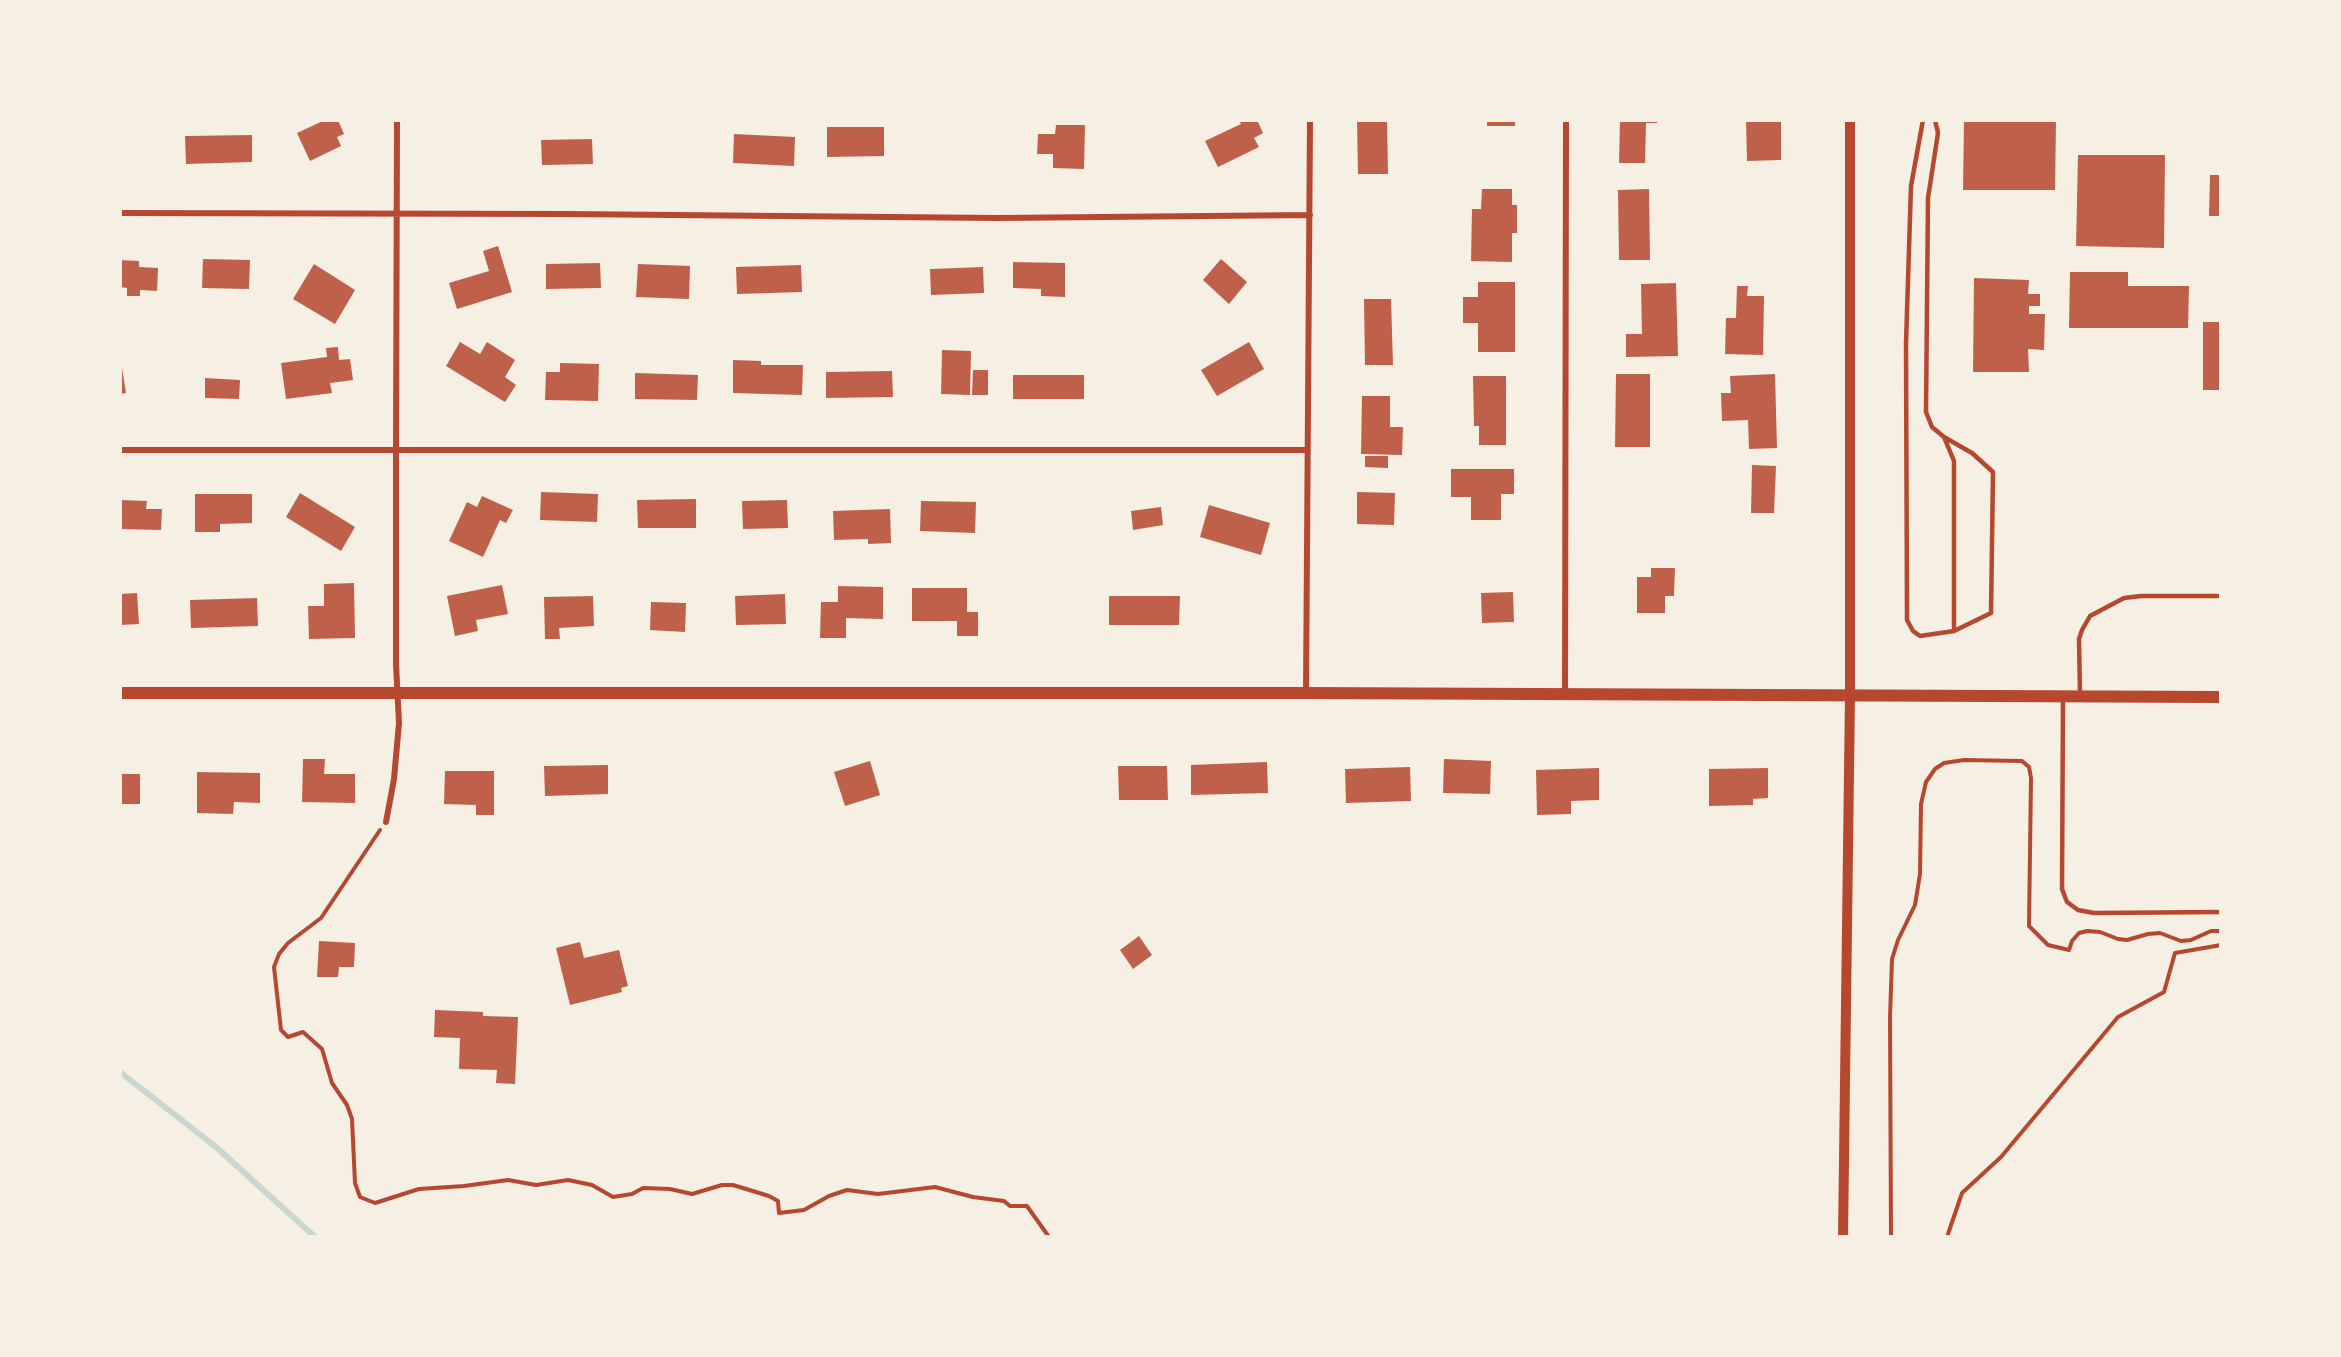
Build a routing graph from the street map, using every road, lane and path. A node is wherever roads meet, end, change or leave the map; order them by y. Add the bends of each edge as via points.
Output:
1 (398, 120) edge
2 (1310, 120) edge
3 (1566, 120) edge
4 (1850, 120) edge
5 (1923, 120) edge
6 (1935, 120) edge
7 (120, 213) edge
8 (397, 213) junction
9 (1310, 215) junction
10 (1944, 437) junction
11 (120, 450) edge
12 (396, 450) junction
13 (1307, 450) junction
14 (2221, 597) edge
15 (1953, 631) junction
16 (397, 691) junction
17 (120, 693) edge
18 (1306, 693) junction
19 (1564, 694) junction
20 (1850, 695) junction
21 (2063, 696) junction
22 (2080, 696) junction
23 (2221, 697) edge
24 (386, 822) joint
25 (2221, 912) edge
26 (2221, 931) edge
27 (2221, 945) edge
28 (1049, 1237) edge
29 (1843, 1237) edge
30 (1891, 1237) edge
31 (1947, 1237) edge

1 - 8 street
2 - 9 street
3 - 19 street
4 - 20 street
5 - 15 lane via 1911,186 1906,355 1907,620 1920,636
6 - 10 lane via 1938,133 1928,198 1926,412 1932,427
7 - 8 street
8 - 9 street via 999,218
8 - 12 street
9 - 13 street
10 - 15 lane via 1954,461
10 - 15 lane via 1972,453 1993,472 1991,613
11 - 12 street
12 - 13 street
12 - 16 street
13 - 18 street
14 - 22 lane via 2124,598 2090,616 2079,639
16 - 17 main road
16 - 18 main road
16 - 24 street via 399,723
18 - 19 main road
19 - 20 main road
20 - 21 main road
20 - 29 street
21 - 22 main road
21 - 25 lane via 2062,889 2067,902 2078,910 2094,913
22 - 23 main road
24 - 28 path via 321,918 288,944 273,967 281,1030 288,1037 303,1032 322,1049 332,1083 347,1105 360,1197 375,1203 418,1189 508,1180 536,1185 568,1180 592,1185 613,1197 643,1188 692,1194 733,1185 778,1201 778,1213 804,1210 847,1190 878,1194 935,1187 1004,1201 1010,1206 1028,1206
26 - 30 path via 2191,940 2160,933 2127,940 2087,931 2072,940 2069,950 2048,945 2029,926 2029,767 2022,761 1964,760 1944,763 1935,769 1926,782 1922,804 1915,905 1892,959
27 - 31 path via 2175,953 2164,992 2118,1017 2001,1156 1962,1193

